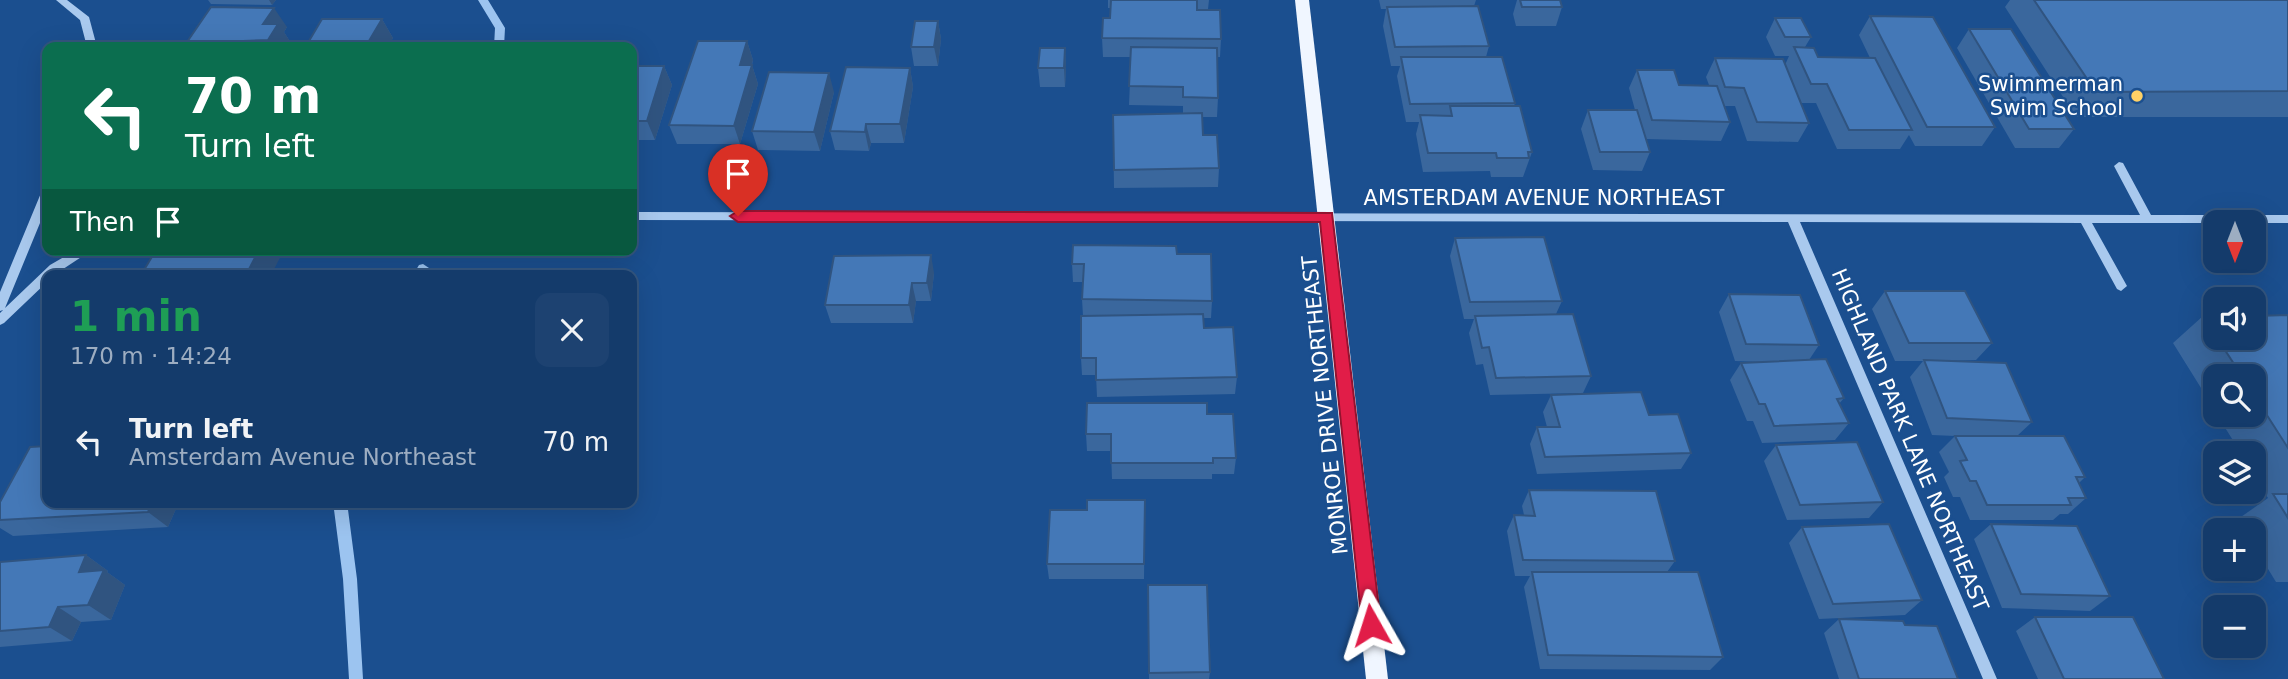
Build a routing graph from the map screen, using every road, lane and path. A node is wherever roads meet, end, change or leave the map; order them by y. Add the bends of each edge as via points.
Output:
1 (61, 0) edge
2 (1302, 0) edge
3 (91, 42) edge
4 (2119, 166) dead end
5 (637, 216) edge
6 (1327, 216) junction
7 (1792, 218) junction
8 (2084, 218) junction
9 (42, 219) edge
10 (2148, 219) junction
11 (2288, 219) edge
12 (75, 256) edge
13 (52, 270) edge
14 (42, 280) edge
15 (2121, 286) dead end
16 (0, 306) edge
17 (0, 320) edge
18 (1377, 679) edge
19 (1990, 679) edge

1 - 3 street via 85,19
2 - 6 main road, MONROE DRIVE NORTHEAST
4 - 10 street
5 - 6 street, AMSTERDAM AVENUE NORTHEAST
6 - 7 street, AMSTERDAM AVENUE NORTHEAST
6 - 18 main road, MONROE DRIVE NORTHEAST
7 - 8 street, AMSTERDAM AVENUE NORTHEAST
7 - 19 street, HIGHLAND PARK LANE NORTHEAST
8 - 10 street, AMSTERDAM AVENUE NORTHEAST
8 - 15 street
9 - 16 street
10 - 11 street, AMSTERDAM AVENUE NORTHEAST
12 - 13 street
14 - 17 street

